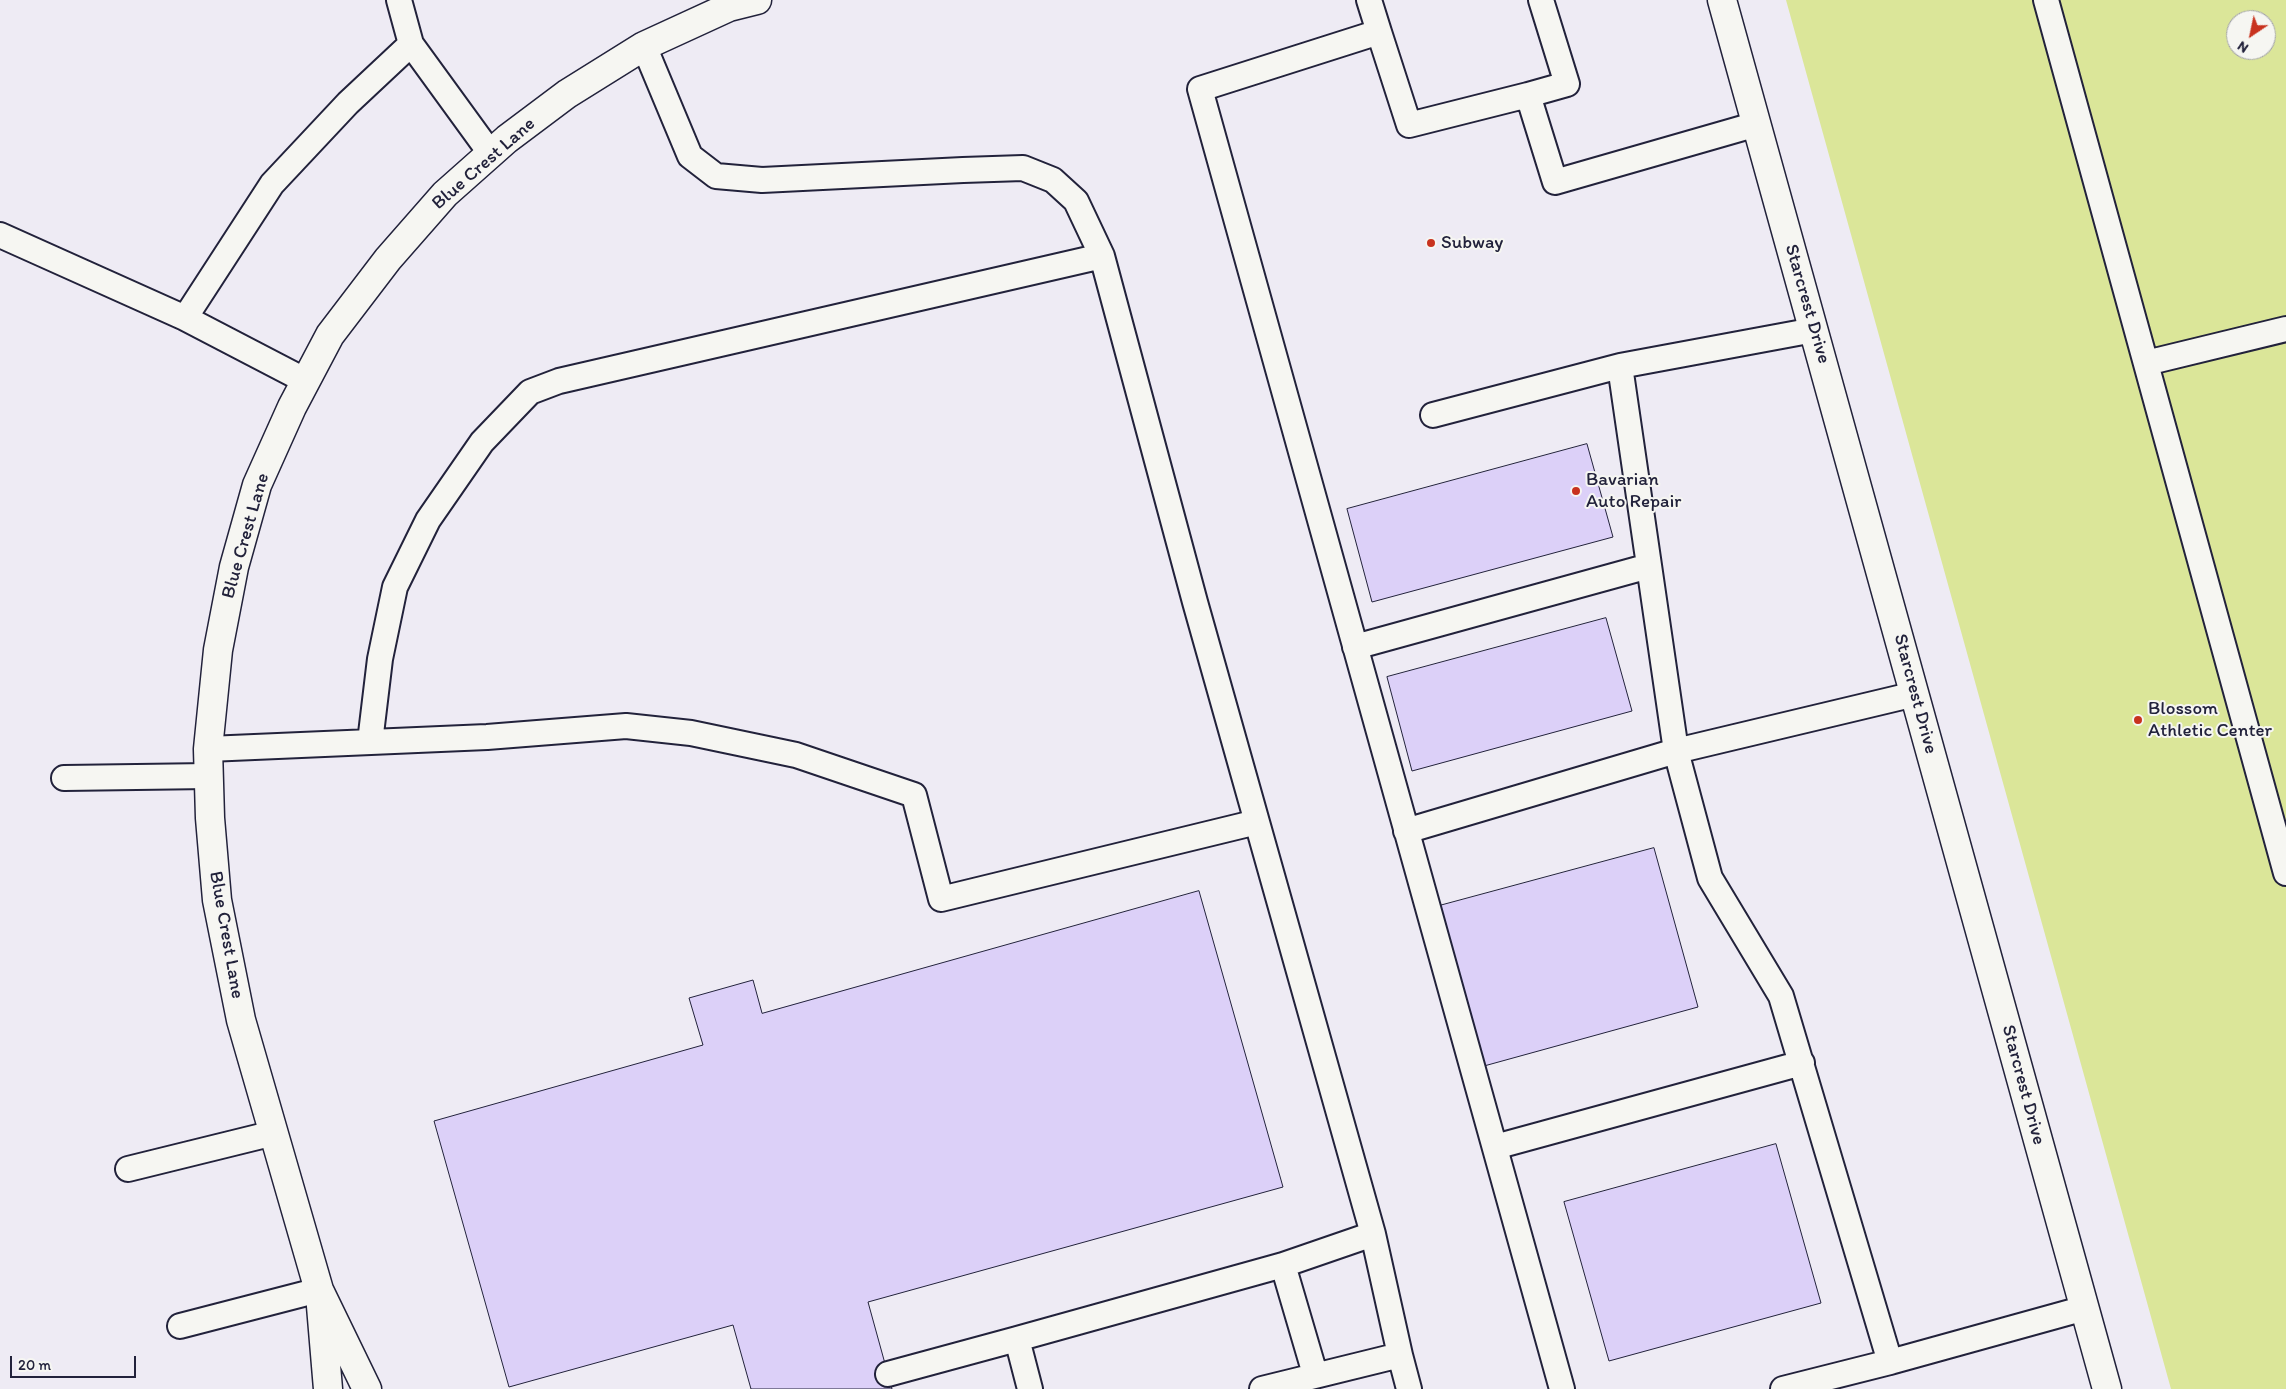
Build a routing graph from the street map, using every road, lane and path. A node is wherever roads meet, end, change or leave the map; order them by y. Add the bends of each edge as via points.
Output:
1 (399, 0) edge
2 (757, 0) edge
3 (1369, 0) edge
4 (1541, 0) edge
5 (1722, 0) edge
6 (2046, 0) edge
7 (1379, 32) junction
8 (411, 44) junction
9 (644, 46) junction
10 (1528, 95) junction
11 (1757, 124) junction
12 (491, 154) junction
13 (0, 235) edge
14 (1102, 256) junction
15 (185, 318) junction
16 (2286, 329) edge
17 (1814, 330) junction
18 (2146, 363) junction
19 (1620, 366) junction
20 (306, 381) junction
21 (1433, 415) dead end
22 (1649, 566) junction
23 (1355, 647) junction
24 (1915, 694) junction
25 (370, 742) junction
26 (208, 749) junction
27 (1676, 751) junction
28 (209, 776) junction
29 (64, 778) dead end
30 (1257, 822) junction
31 (1406, 831) junction
32 (2286, 873) edge
33 (1802, 1063) junction
34 (274, 1133) junction
35 (1495, 1147) junction
36 (128, 1169) dead end
37 (1373, 1234) junction
38 (1283, 1265) junction
39 (319, 1290) junction
40 (2085, 1308) junction
41 (180, 1326) dead end
42 (1017, 1339) junction
43 (1400, 1355) junction
44 (1890, 1362) junction
45 (888, 1374) dead end
46 (1315, 1374) junction
47 (328, 1389) edge
48 (367, 1389) edge
49 (1030, 1389) edge
50 (1262, 1389) edge
51 (1409, 1389) edge
52 (1562, 1389) edge
53 (1783, 1389) edge
54 (2107, 1389) edge

1 - 8 lane
2 - 9 street, Blue Crest Lane via 729,7
3 - 7 lane
4 - 10 lane via 1566,84
5 - 11 street, Starcrest Drive
6 - 18 lane
7 - 10 lane via 1409,125
7 - 23 lane via 1200,89
8 - 12 lane
8 - 15 lane via 348,103 272,184
9 - 12 street, Blue Crest Lane via 567,94
9 - 14 lane via 690,156 716,176 762,180 1023,168 1053,180 1076,201
10 - 11 lane via 1555,182
11 - 17 street, Starcrest Drive
12 - 20 street, Blue Crest Lane via 445,194 388,259 330,335
13 - 15 lane
14 - 25 lane via 559,381 530,392 482,442 460,473 428,520 395,587 380,659
14 - 30 lane
15 - 20 lane
16 - 18 lane
17 - 19 lane
17 - 24 street, Starcrest Drive
18 - 32 lane
19 - 21 lane
19 - 22 lane
20 - 26 street, Blue Crest Lane via 257,485 234,567 218,650
22 - 23 lane
22 - 27 lane
23 - 31 lane
24 - 27 lane
24 - 40 street, Starcrest Drive
25 - 26 lane
25 - 30 lane via 626,726 691,733 796,755 914,795 941,899
26 - 28 street, Blue Crest Lane
27 - 31 lane
27 - 33 lane via 1710,878 1781,996
28 - 29 lane
28 - 34 street, Blue Crest Lane via 217,900 242,1020
30 - 37 lane
31 - 35 lane
33 - 35 lane
33 - 44 lane
34 - 36 lane
34 - 39 street, Blue Crest Lane
35 - 52 lane
37 - 38 lane
37 - 43 lane
38 - 42 lane
38 - 46 lane
39 - 41 lane
39 - 47 street, Blue Crest Lane
39 - 48 street, Blue Crest Lane
40 - 44 lane
40 - 54 street, Starcrest Drive
42 - 45 lane
42 - 49 lane
43 - 46 lane
43 - 51 lane
44 - 53 lane
46 - 50 lane

